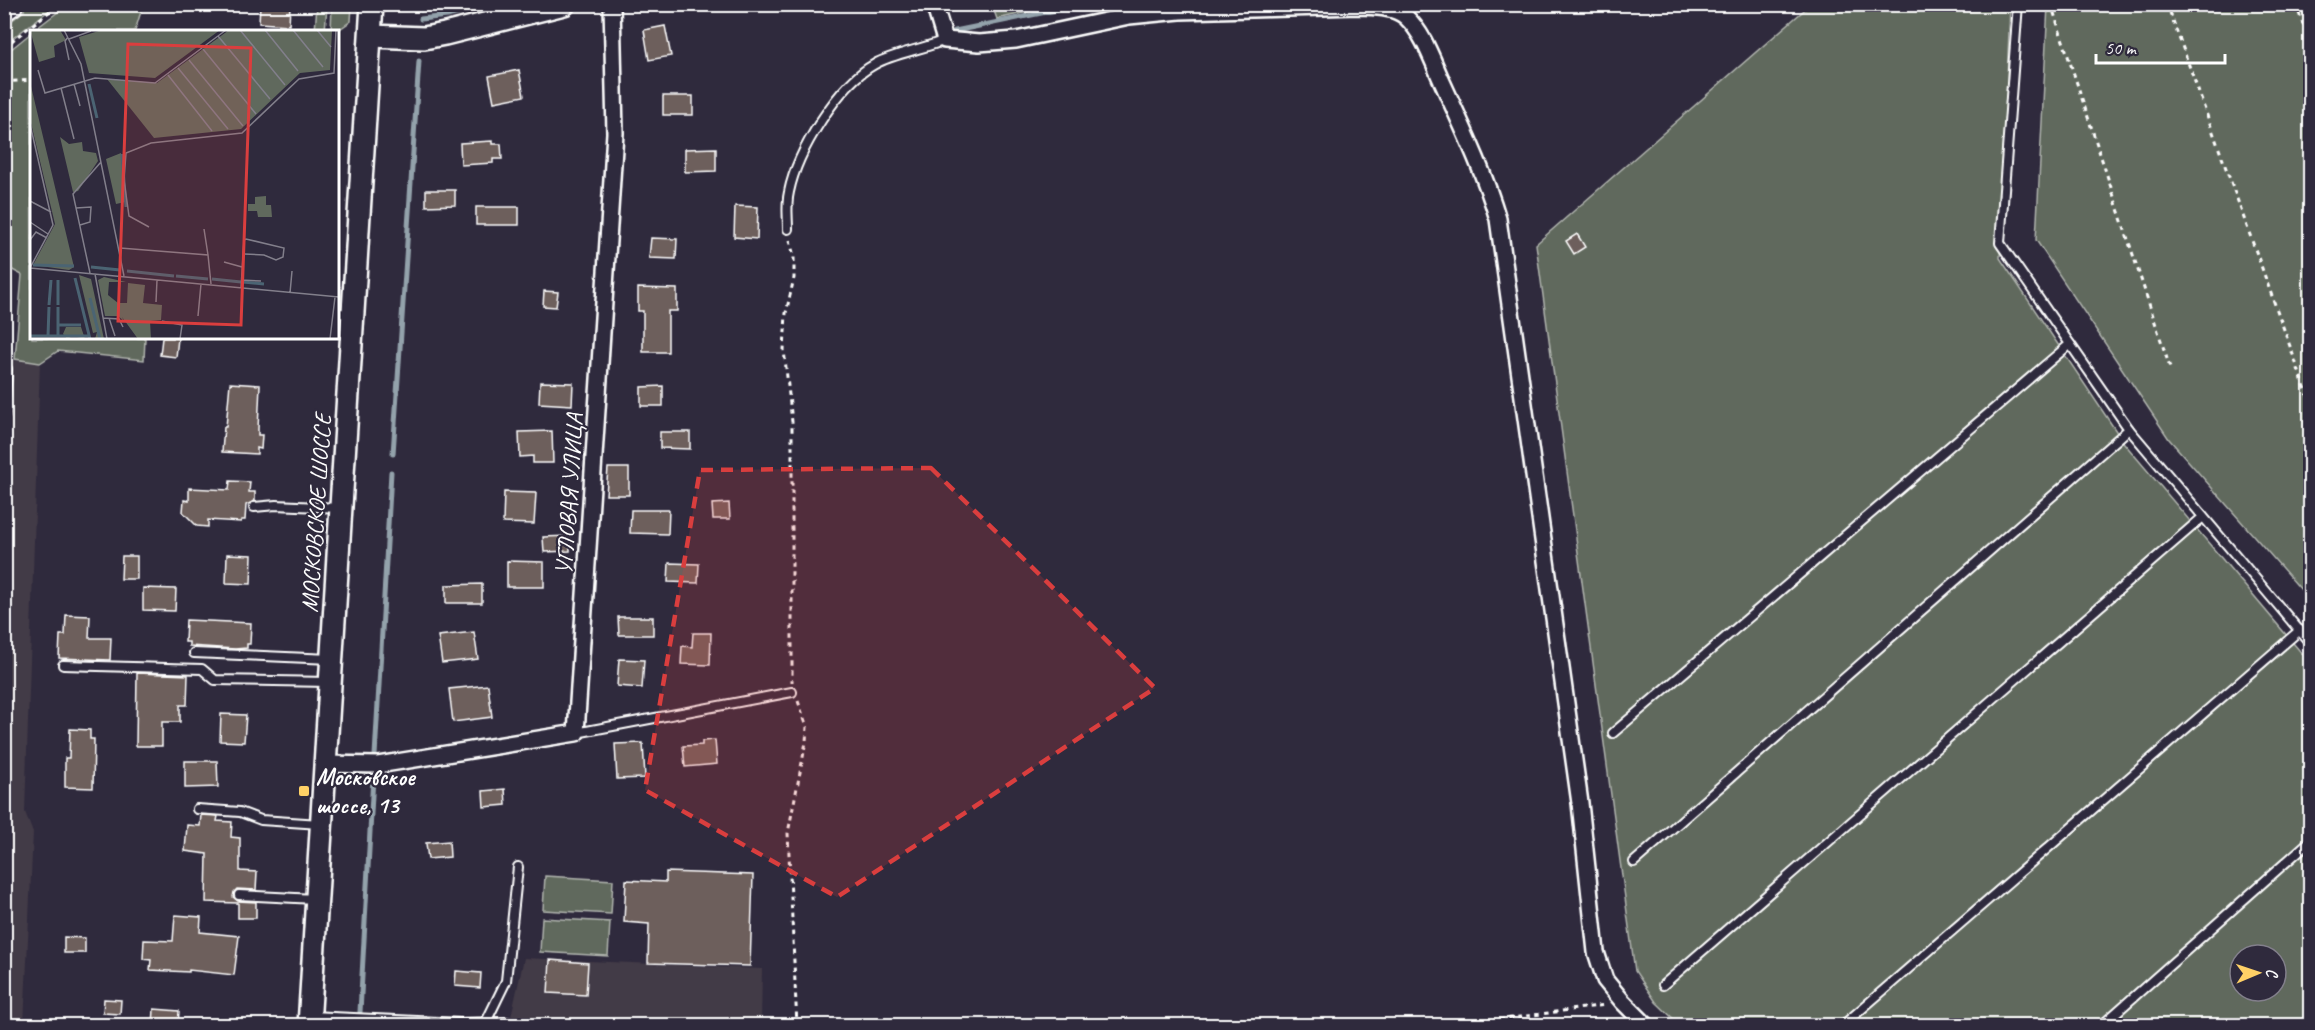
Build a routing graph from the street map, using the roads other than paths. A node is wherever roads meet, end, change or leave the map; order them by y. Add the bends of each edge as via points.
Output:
1 (17, 4) edge
2 (372, 4) edge
3 (564, 4) edge
4 (612, 4) edge
5 (934, 4) edge
6 (526, 9) edge
7 (2018, 9) edge
8 (4, 18) edge
9 (370, 36) junction
10 (945, 40) junction
11 (788, 230) road end
12 (346, 313) edge
13 (2070, 344) junction
14 (7, 369) dead end
15 (4, 415) edge
16 (2129, 429) junction
17 (254, 507) dead end
18 (342, 508) junction
19 (2203, 517) junction
20 (2300, 630) junction
21 (2310, 643) edge
22 (194, 654) dead end
23 (332, 659) junction
24 (63, 665) dead end
25 (330, 682) junction
26 (792, 692) road end
27 (576, 733) junction
28 (1613, 733) dead end
29 (325, 764) junction
30 (197, 809) dead end
31 (322, 824) junction
32 (2310, 841) edge
33 (1634, 862) dead end
34 (518, 867) dead end
35 (239, 895) dead end
36 (317, 899) junction
37 (1664, 985) dead end
38 (309, 1021) edge
39 (376, 1022) edge
40 (486, 1022) junction
41 (527, 1026) edge
42 (1647, 1026) edge
43 (1842, 1026) edge
44 (2101, 1026) edge

1 - 8 lane via 17,9
2 - 9 main road, МОСКОВСКОЕ ШОССЕ
3 - 6 main road
4 - 27 street, УГЛОВАЯ УЛИЦА via 615,133
5 - 10 street
6 - 9 main road via 424,38
7 - 13 lane via 2000,243
9 - 12 main road, МОСКОВСКОЕ ШОССЕ
10 - 11 lane via 876,63 846,88 811,136 796,166 788,194
10 - 42 street via 1016,40 1129,16 1180,11 1358,6 1397,11 1424,42 1486,178 1498,219 1579,791 1596,952 1605,980
12 - 18 main road, МОСКОВСКОЕ ШОССЕ
13 - 16 lane
13 - 28 lane
14 - 15 lane
16 - 19 lane
16 - 33 lane
17 - 18 lane
18 - 23 main road, МОСКОВСКОЕ ШОССЕ
19 - 20 lane
19 - 37 lane
20 - 21 lane
20 - 43 lane
22 - 23 lane
23 - 25 main road, МОСКОВСКОЕ ШОССЕ
24 - 25 lane via 202,669 215,680
25 - 29 main road, МОСКОВСКОЕ ШОССЕ
26 - 27 lane
27 - 29 street via 378,765
29 - 31 main road, МОСКОВСКОЕ ШОССЕ
30 - 31 lane via 240,812 261,820
31 - 36 main road, МОСКОВСКОЕ ШОССЕ
32 - 44 lane
34 - 40 lane via 506,981
35 - 36 lane
36 - 38 main road, МОСКОВСКОЕ ШОССЕ
38 - 39 lane
39 - 40 lane
40 - 41 lane

